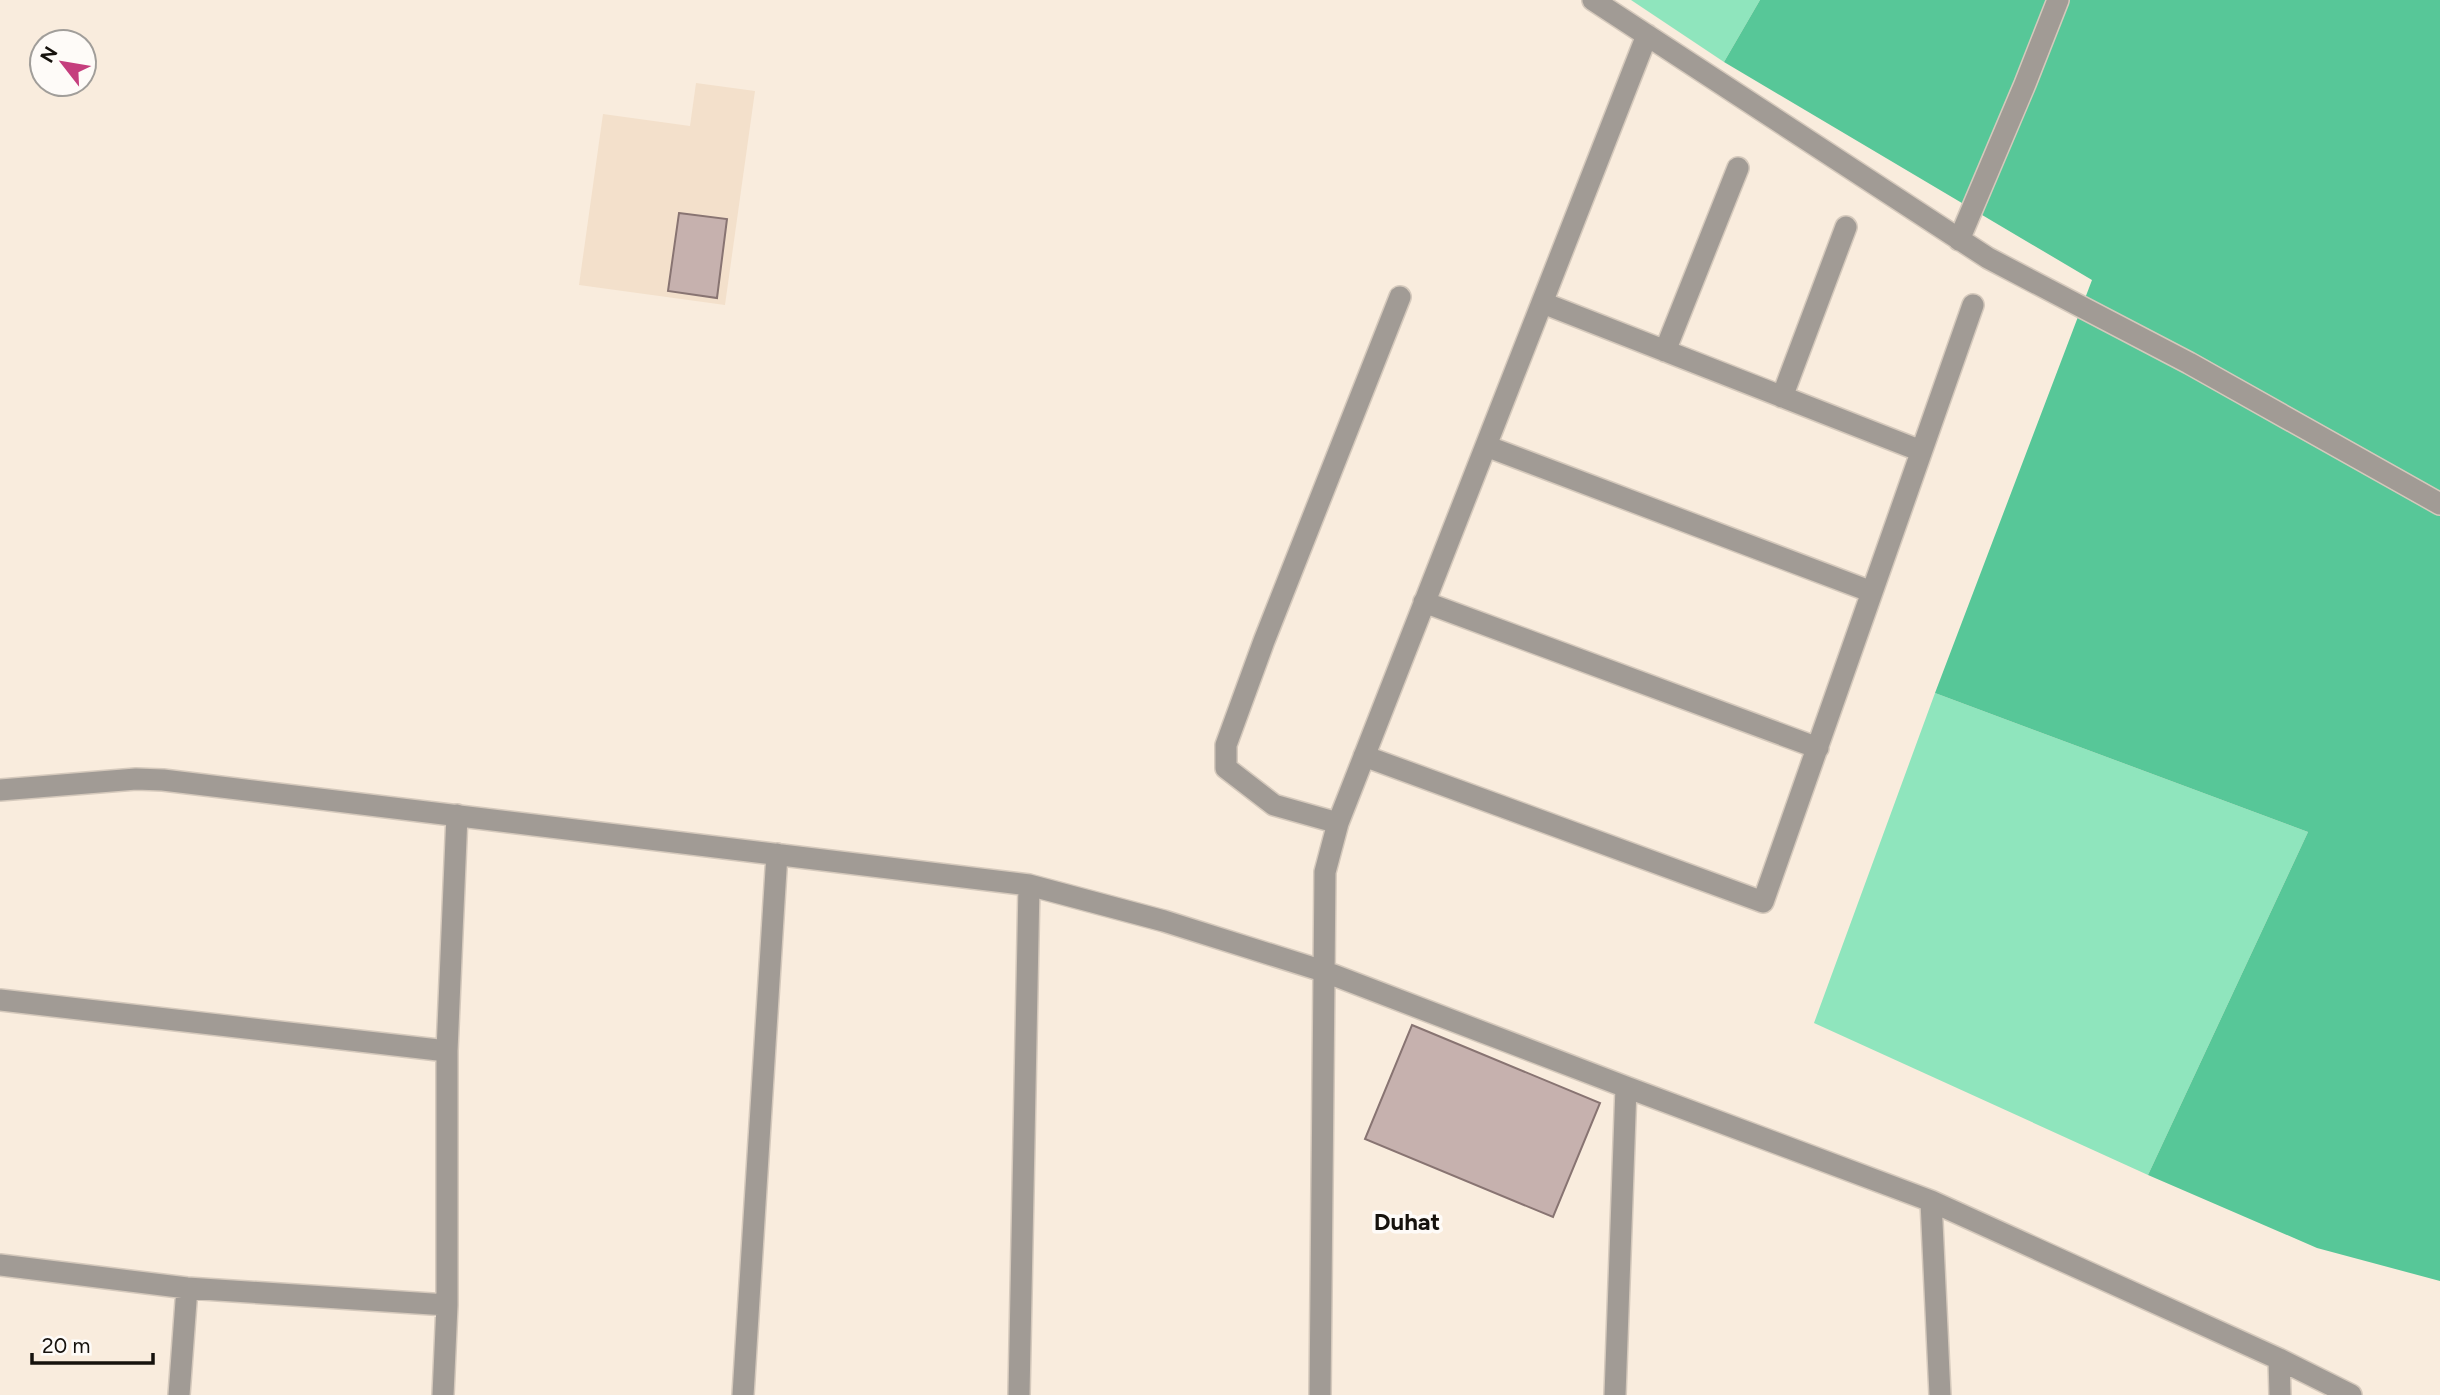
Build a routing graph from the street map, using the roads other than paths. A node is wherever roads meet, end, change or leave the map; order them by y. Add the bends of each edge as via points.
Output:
1 (1593, 0) edge
2 (2058, 0) edge
3 (1647, 35) junction
4 (1738, 168) dead end
5 (1846, 227) dead end
6 (1959, 240) junction
7 (1400, 297) dead end
8 (1543, 303) junction
9 (1973, 305) dead end
10 (1665, 351) junction
11 (1782, 397) junction
12 (1486, 446) junction
13 (1922, 451) junction
14 (2440, 504) edge
15 (1872, 592) junction
16 (1424, 602) junction
17 (1818, 748) junction
18 (1364, 756) junction
19 (0, 790) edge
20 (457, 815) junction
21 (1338, 823) junction
22 (777, 853) junction
23 (1028, 886) junction
24 (1323, 971) junction
25 (0, 1000) edge
26 (447, 1051) junction
27 (1626, 1087) junction
28 (1931, 1200) junction
29 (0, 1265) edge
30 (187, 1288) junction
31 (447, 1305) junction
32 (2279, 1359) junction
33 (179, 1395) edge
34 (443, 1395) edge
35 (743, 1395) edge
36 (1019, 1395) edge
37 (1320, 1395) edge
38 (1615, 1395) edge
39 (1940, 1395) edge
40 (2280, 1395) edge
41 (2351, 1395) edge

1 - 3 street
2 - 6 street
3 - 6 street
3 - 8 street
4 - 10 street
5 - 11 street
6 - 14 street
7 - 21 street via 1226,745 1226,768 1274,805
8 - 10 street
8 - 12 street
9 - 13 street
10 - 11 street
11 - 13 street
12 - 15 street
12 - 16 street
13 - 15 street
15 - 17 street
16 - 17 street
16 - 18 street
17 - 18 street via 1763,902
18 - 21 street
19 - 20 street via 163,780
20 - 22 street
20 - 26 street
21 - 24 street via 1325,872
22 - 23 street
22 - 35 street
23 - 24 street via 1164,921
23 - 36 street
24 - 27 street
24 - 37 street
25 - 26 street
26 - 31 street
27 - 28 street
27 - 38 street
28 - 32 street
28 - 39 street
29 - 30 street
30 - 31 street
30 - 33 street
31 - 34 street
32 - 40 street
32 - 41 street

